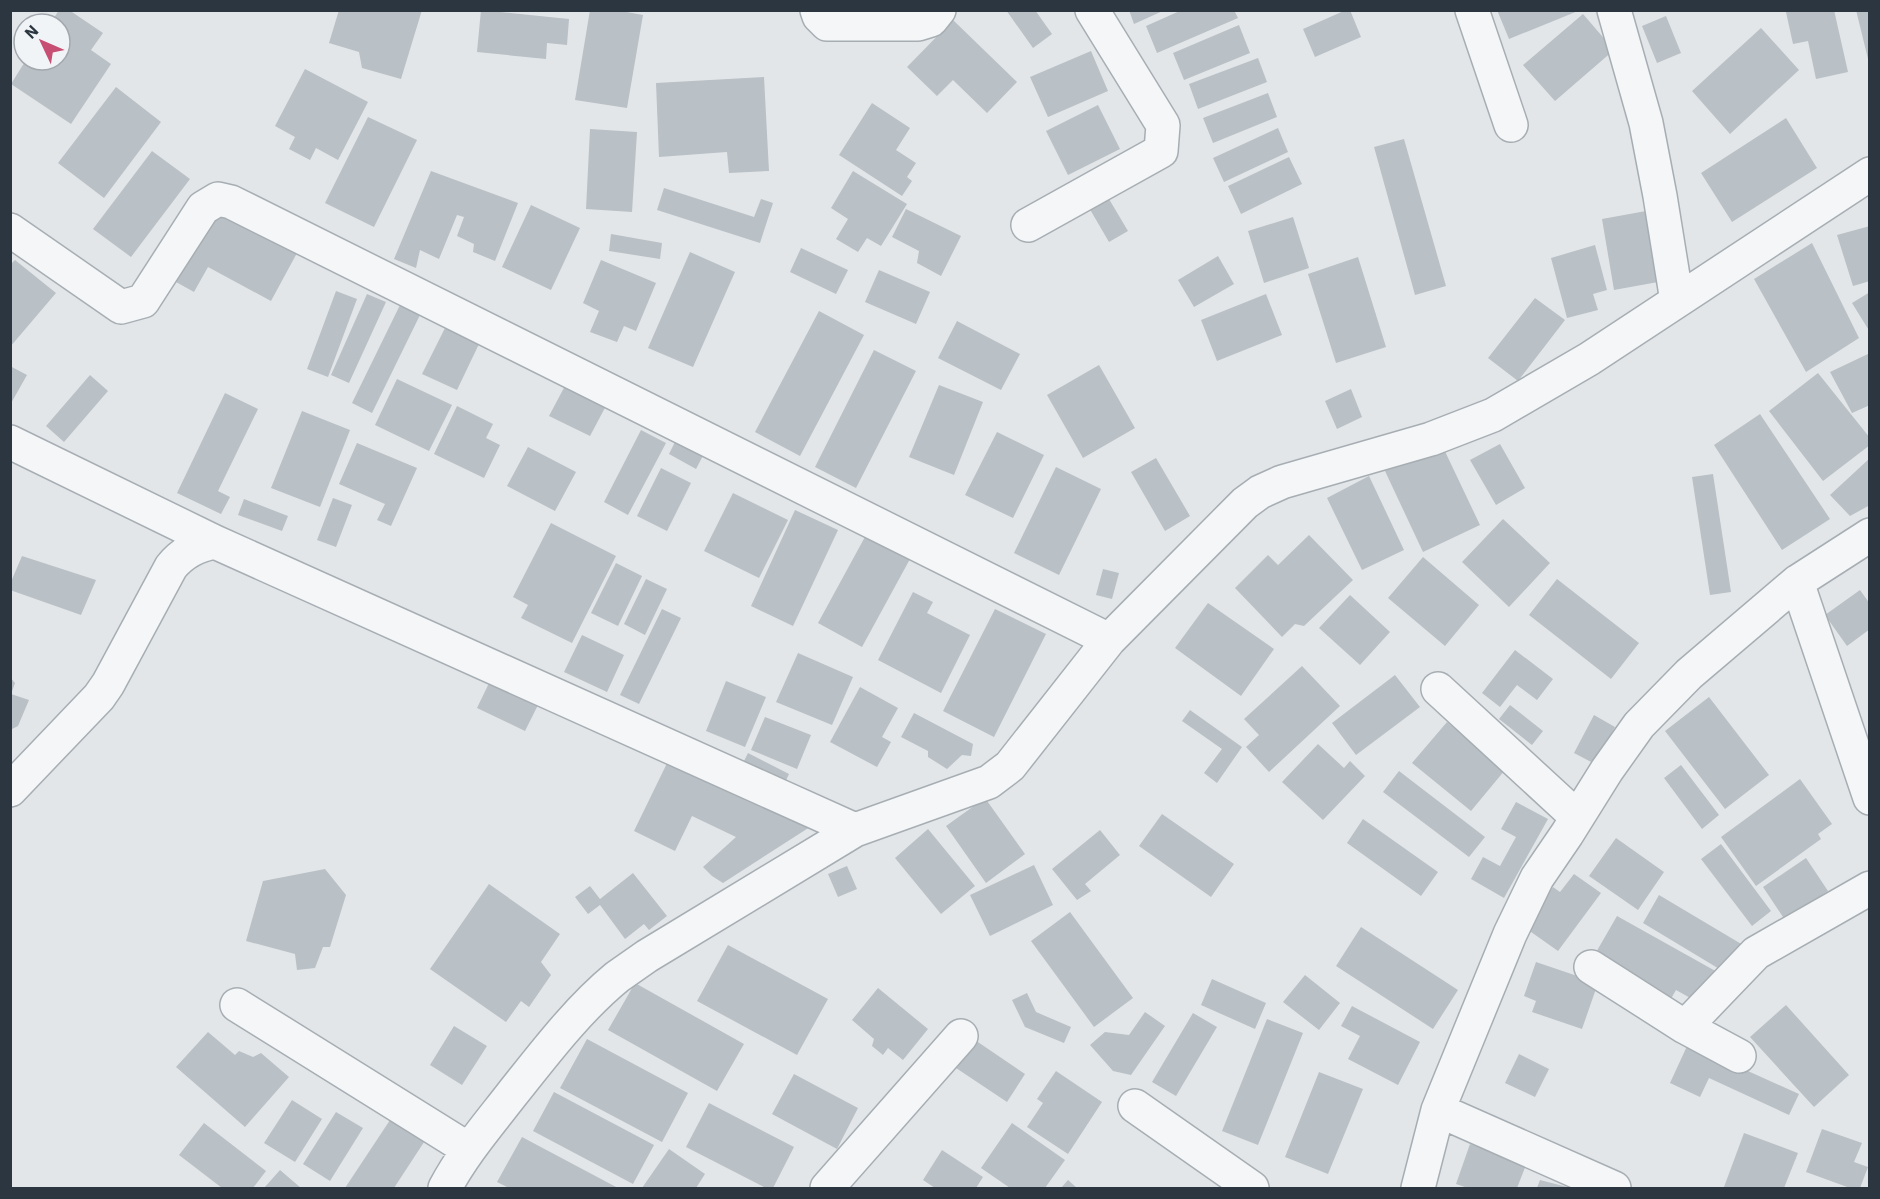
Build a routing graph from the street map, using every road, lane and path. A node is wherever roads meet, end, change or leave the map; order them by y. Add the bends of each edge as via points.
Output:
1 (817, 10) edge
2 (939, 10) edge
3 (1092, 10) edge
4 (1472, 10) edge
5 (1614, 10) edge
6 (1511, 125) dead end
7 (1869, 174) edge
8 (1028, 225) dead end
9 (10, 230) edge
10 (1677, 301) junction
11 (10, 442) edge
12 (1869, 535) edge
13 (215, 542) junction
14 (1797, 582) junction
15 (1109, 640) junction
16 (1438, 689) dead end
17 (10, 790) edge
18 (1869, 798) edge
19 (1577, 818) junction
20 (855, 830) junction
21 (1869, 888) edge
22 (1591, 967) dead end
23 (237, 1005) dead end
24 (1685, 1027) junction
25 (961, 1036) dead end
26 (1739, 1056) dead end
27 (1135, 1106) dead end
28 (1438, 1110) junction
29 (468, 1149) junction
30 (446, 1188) edge
31 (827, 1188) edge
32 (1252, 1188) edge
33 (1418, 1188) edge
34 (1614, 1188) edge

1 - 2 street via 826,24 918,24 931,20
3 - 8 street via 1163,125 1161,151
4 - 6 street
5 - 10 street via 1646,123
7 - 10 street
9 - 15 street via 121,307 143,301 203,208 218,199 231,202
10 - 15 street via 1493,414 1431,439 1282,482 1260,492
11 - 13 street
12 - 14 street
13 - 17 street via 205,544 171,567 99,697
13 - 20 street
14 - 18 street
14 - 19 street via 1689,674 1639,725
15 - 20 street via 1011,766 999,776
16 - 19 street
19 - 28 street via 1537,878 1510,934
20 - 29 street via 618,977 561,1034
21 - 24 street via 1756,953
22 - 24 street
23 - 29 street
24 - 26 street
25 - 31 street
27 - 32 street
28 - 33 street
28 - 34 street
29 - 30 street

